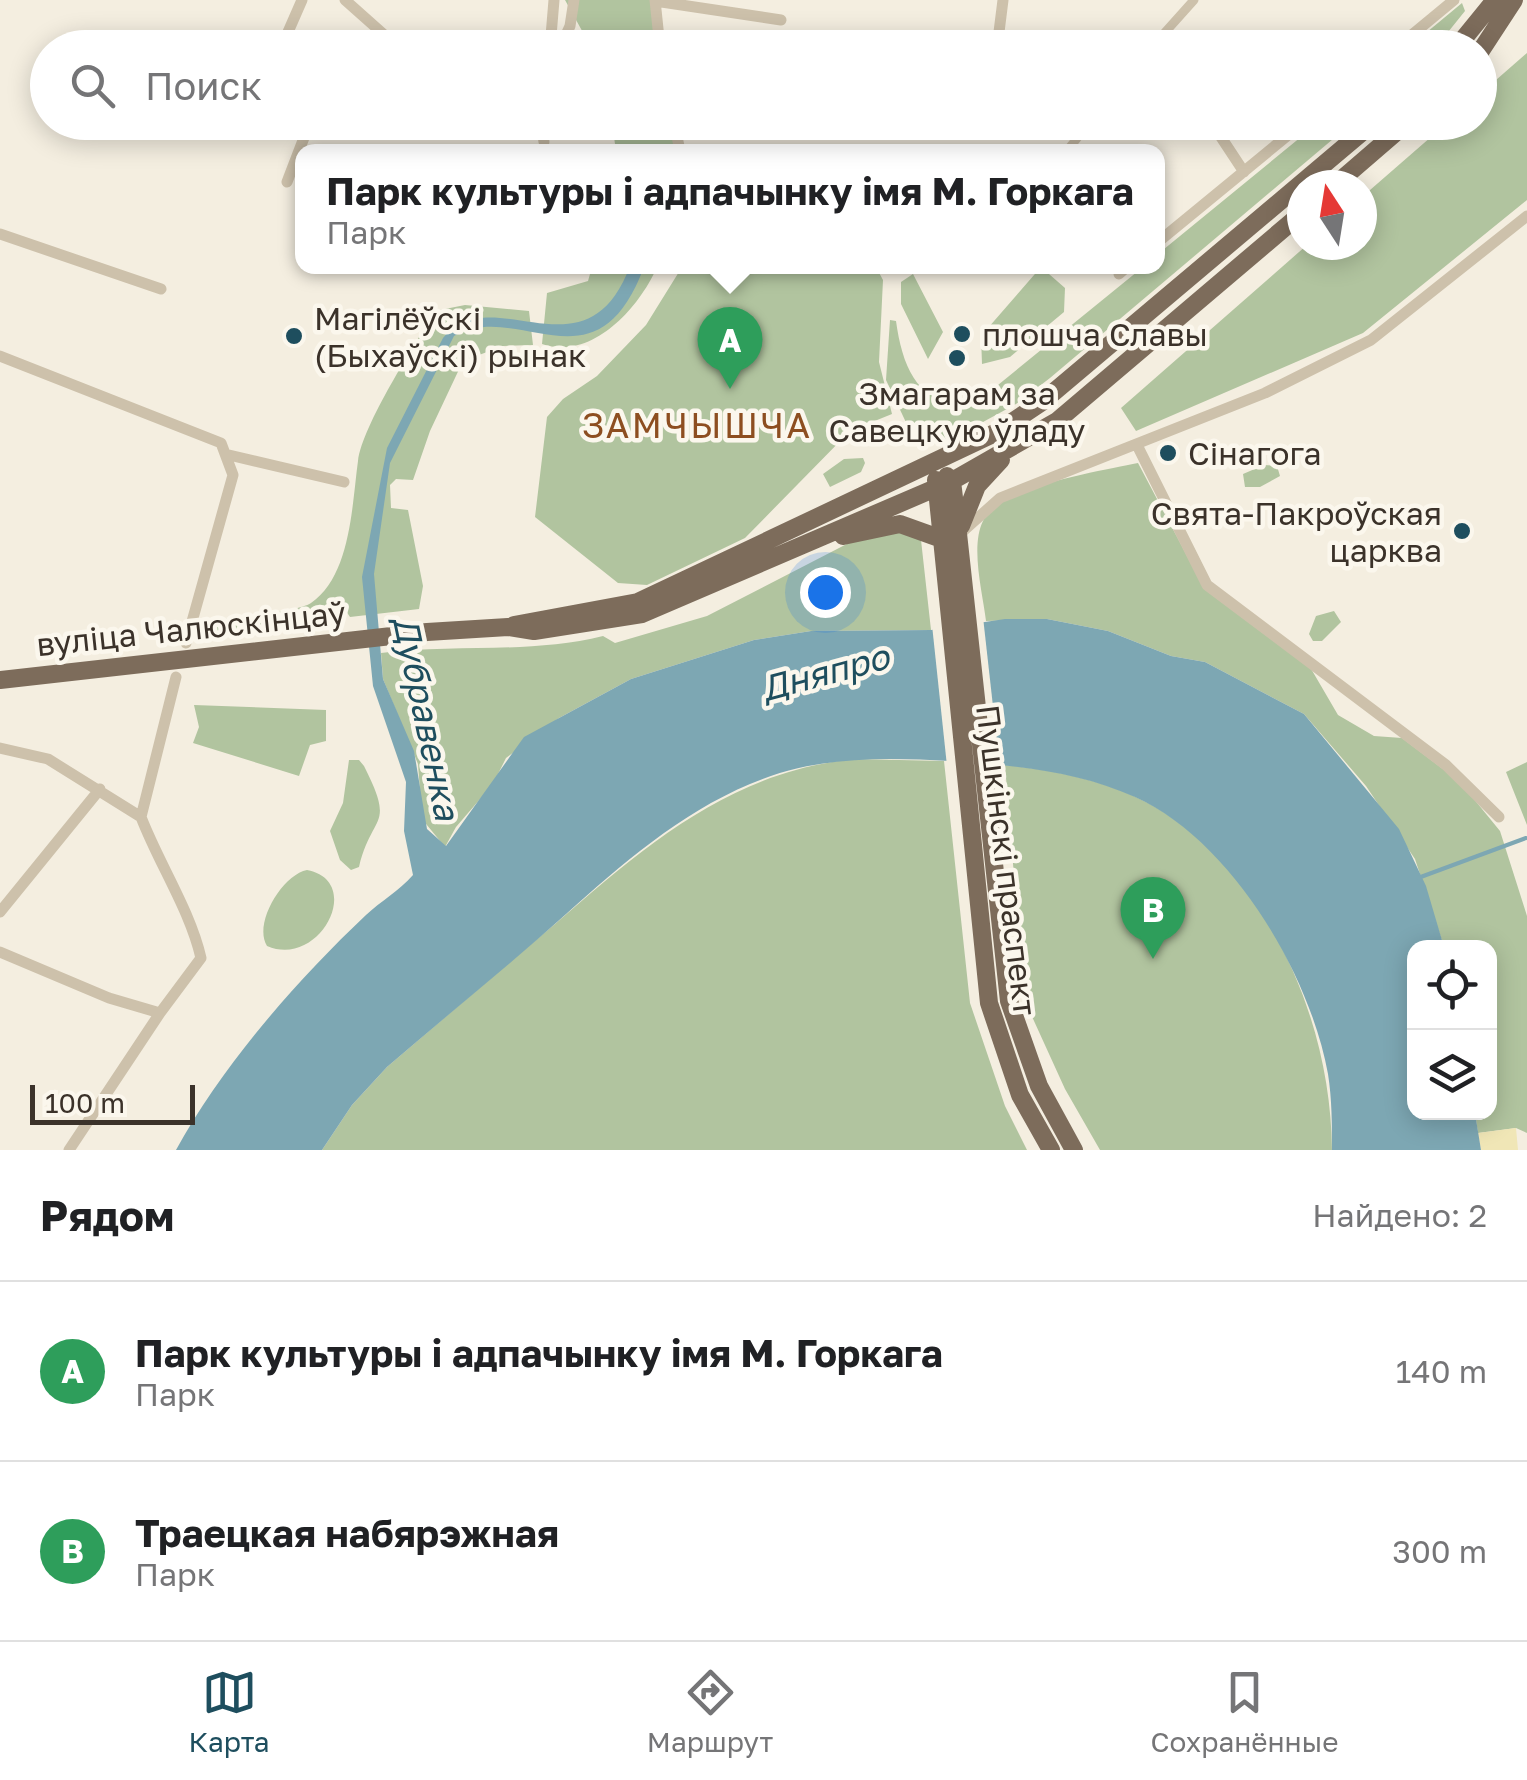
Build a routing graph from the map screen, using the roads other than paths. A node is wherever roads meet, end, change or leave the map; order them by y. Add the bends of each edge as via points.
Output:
1 (302, 0) edge
2 (344, 0) edge
3 (554, 0) edge
4 (574, 0) edge
5 (1003, 0) edge
6 (1194, 0) edge
7 (1454, 0) edge
8 (1514, 0) edge
9 (1522, 0) edge
10 (655, 1) edge
11 (1492, 3) edge
12 (781, 20) dead end
13 (1499, 28) junction
14 (289, 30) edge
15 (378, 30) edge
16 (552, 30) edge
17 (568, 30) edge
18 (658, 30) edge
19 (1000, 30) edge
20 (1169, 30) edge
21 (1418, 30) edge
22 (1470, 30) edge
23 (1497, 31) edge
24 (1223, 140) edge
25 (1282, 140) edge
26 (1353, 140) edge
27 (1387, 140) edge
28 (295, 161) edge
29 (1352, 170) edge
30 (1244, 172) junction
31 (287, 182) dead end
32 (1527, 216) edge
33 (1287, 226) edge
34 (0, 234) edge
35 (1165, 236) edge
36 (161, 289) dead end
37 (0, 356) edge
38 (1137, 445) junction
39 (1008, 452) junction
40 (228, 456) junction
41 (936, 465) junction
42 (989, 475) junction
43 (344, 482) dead end
44 (944, 485) junction
45 (1000, 498) junction
46 (948, 537) junction
47 (767, 560) junction
48 (508, 626) junction
49 (186, 643) dead end
50 (176, 678) dead end
51 (0, 680) edge
52 (0, 748) edge
53 (100, 789) junction
54 (141, 817) junction
55 (1499, 817) dead end
56 (0, 912) edge
57 (0, 952) edge
58 (999, 1002) junction
59 (160, 1013) junction
60 (69, 1150) edge
61 (1051, 1150) edge
62 (1074, 1150) edge

1 - 14 street
2 - 15 street
3 - 16 street
4 - 17 street
5 - 19 street
6 - 20 street
7 - 21 street
8 - 13 main road
9 - 13 main road
10 - 12 street
10 - 18 street
11 - 22 main road
13 - 23 main road
24 - 30 street
25 - 30 street
26 - 41 main road, вуліца Чалюскінцаў via 1042,402
27 - 29 main road
28 - 31 street
30 - 35 street
32 - 38 street via 1370,340
33 - 39 main road via 1058,421
34 - 36 street
37 - 40 street via 221,443
38 - 45 street
38 - 55 street via 1207,585 1446,765
39 - 42 main road, Пушкінскі праспект
39 - 44 main road, вуліца Чалюскінцаў
40 - 43 street
40 - 49 street via 233,475
41 - 44 main road, Пушкінскі праспект
41 - 48 main road, вуліца Чалюскінцаў via 638,602
42 - 45 street
42 - 46 main road, Пушкінскі праспект
44 - 46 main road, Пушкінскі праспект
44 - 47 main road, вуліца Чалюскінцаў
45 - 46 street
46 - 47 main road via 887,524
46 - 58 main road, Пушкінскі праспект
47 - 48 main road, вуліца Чалюскінцаў via 642,614 534,631
48 - 51 main road, вуліца Чалюскінцаў
50 - 54 street
52 - 53 street via 48,759
53 - 54 street
53 - 56 street
54 - 59 street via 201,958
57 - 59 street
58 - 61 main road, Пушкінскі праспект via 1020,1095
58 - 62 main road, Пушкінскі праспект
59 - 60 street

